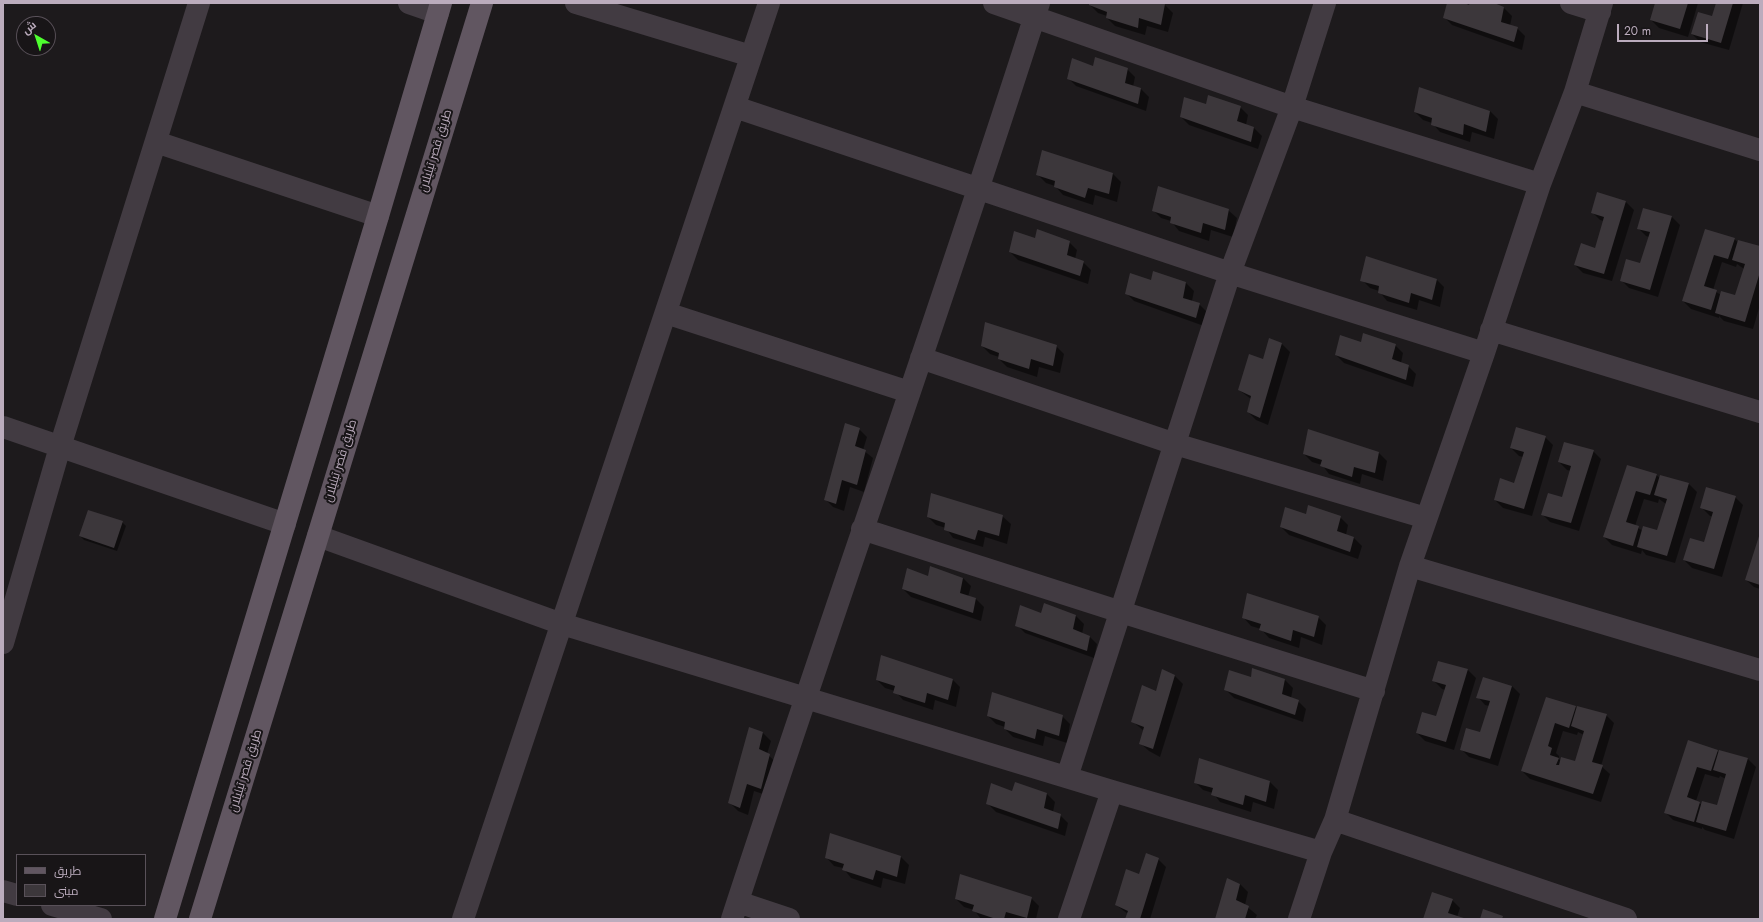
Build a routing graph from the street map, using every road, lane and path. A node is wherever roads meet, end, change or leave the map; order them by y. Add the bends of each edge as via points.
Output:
1 (199, 3) edge
2 (409, 3) edge
3 (482, 3) edge
4 (576, 3) edge
5 (769, 3) edge
6 (994, 3) edge
7 (1325, 3) edge
8 (1571, 3) edge
9 (1601, 7) edge
10 (440, 8) edge
11 (1037, 9) edge
12 (751, 56) junction
13 (1575, 92) junction
14 (734, 107) junction
15 (1292, 107) junction
16 (156, 142) junction
17 (1760, 150) edge
18 (1540, 184) junction
19 (979, 189) junction
20 (378, 216) junction
21 (1230, 273) junction
22 (666, 313) junction
23 (1491, 330) junction
24 (1484, 353) junction
25 (921, 358) junction
26 (909, 392) junction
27 (1760, 412) edge
28 (3, 428) edge
29 (1175, 444) junction
30 (60, 447) junction
31 (1426, 518) junction
32 (285, 524) junction
33 (862, 529) junction
34 (318, 536) junction
35 (1410, 566) junction
36 (1120, 612) junction
37 (562, 624) junction
38 (3, 643) edge
39 (1760, 670) edge
40 (1374, 691) junction
41 (805, 697) junction
42 (1067, 777) junction
43 (1112, 791) junction
44 (1335, 820) junction
45 (1321, 852) junction
46 (3, 891) edge
47 (16, 895) edge
48 (56, 906) edge
49 (735, 910) edge
50 (1580, 912) edge
51 (101, 919) edge
52 (165, 919) edge
53 (200, 919) edge
54 (463, 919) edge
55 (789, 919) edge
56 (1069, 919) edge
57 (1299, 919) edge
58 (1626, 919) edge

1 - 16 street
2 - 10 street
3 - 34 main road, طريق قصر تيليلان
4 - 12 street
5 - 12 street
6 - 11 street
7 - 15 street
8 - 9 street
9 - 13 street
10 - 20 main road
11 - 15 street
11 - 19 street
12 - 14 street
13 - 17 street
13 - 18 street
14 - 19 street
14 - 22 street
15 - 18 street
15 - 21 street
16 - 20 street
16 - 30 street
18 - 23 street
19 - 21 street
19 - 25 street
20 - 32 main road
21 - 24 street
21 - 29 street
22 - 26 street
22 - 37 street
23 - 24 street
23 - 27 street
24 - 31 street
25 - 26 street
25 - 29 street
26 - 33 street
28 - 30 street
29 - 31 street
29 - 36 street
30 - 32 street
30 - 38 street
31 - 35 street
32 - 52 main road
33 - 36 street
33 - 41 street
34 - 37 street
34 - 53 main road, طريق قصر تيليلان
35 - 39 street
35 - 40 street
36 - 40 street
36 - 42 street
37 - 41 street
37 - 54 street
40 - 44 street
41 - 42 street
41 - 49 street
42 - 43 street
43 - 45 street
43 - 56 street
44 - 45 street
44 - 50 street
45 - 57 street
46 - 47 street
48 - 51 street
49 - 55 street
50 - 58 street

